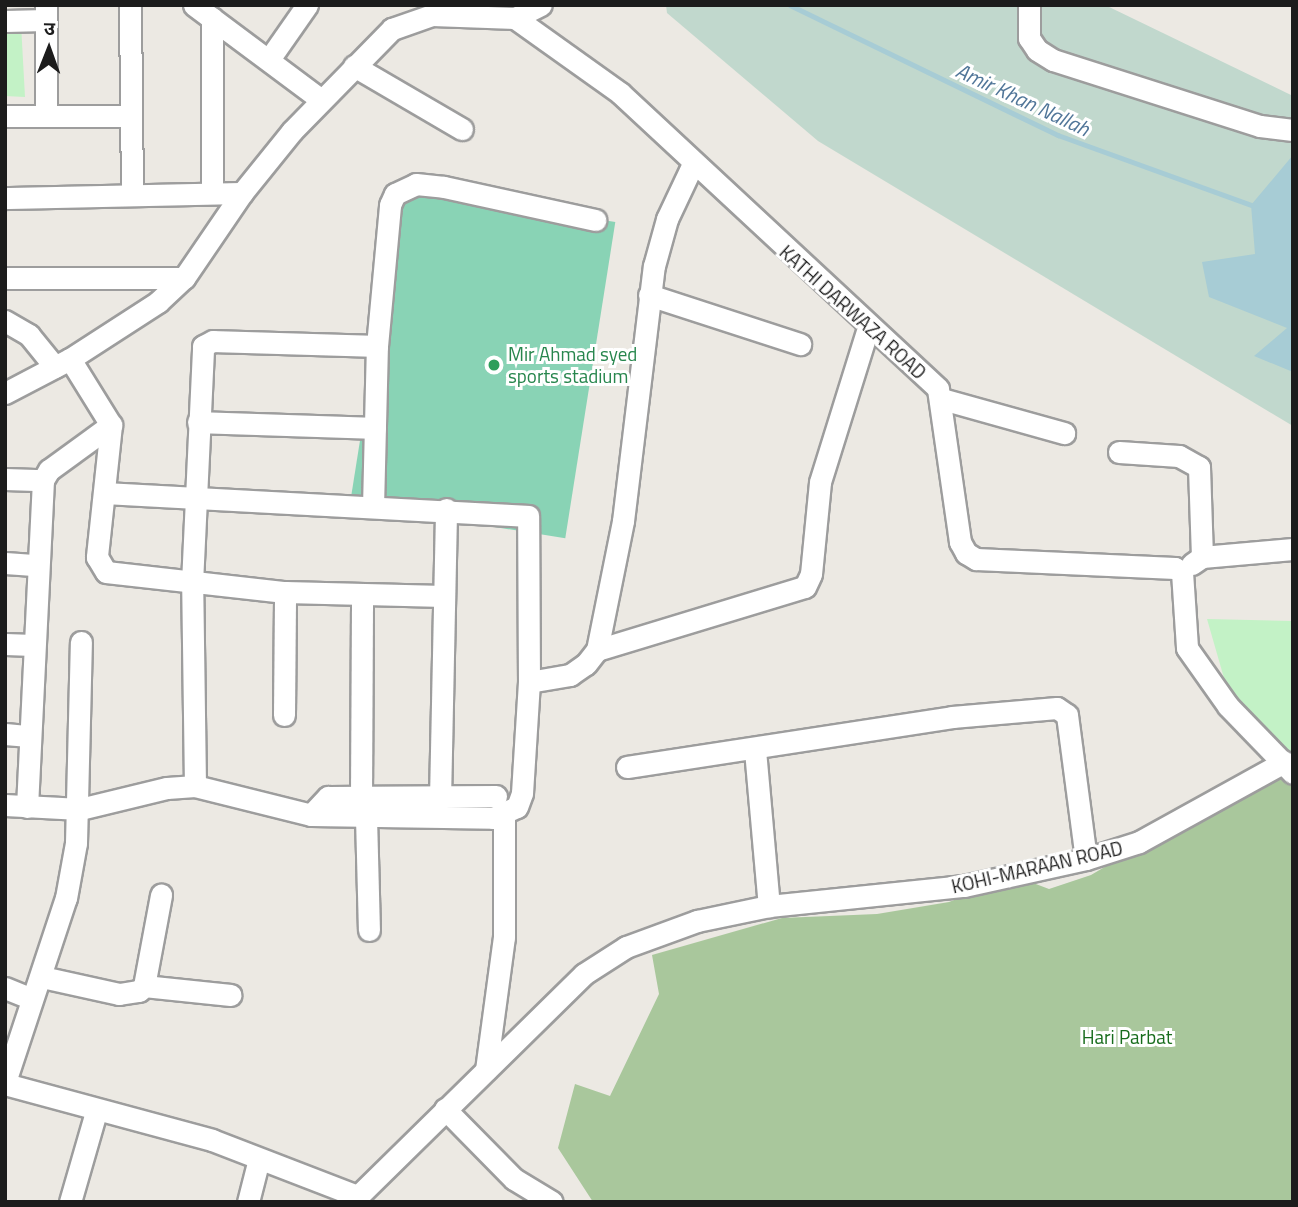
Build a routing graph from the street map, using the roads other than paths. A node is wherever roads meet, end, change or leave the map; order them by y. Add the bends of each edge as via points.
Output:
1 (130, 5) edge
2 (194, 5) edge
3 (307, 5) edge
4 (541, 5) edge
5 (1029, 5) edge
6 (46, 13) edge
7 (212, 18) junction
8 (515, 18) junction
9 (5, 21) edge
10 (270, 58) junction
11 (354, 66) junction
12 (320, 99) junction
13 (46, 115) junction
14 (5, 116) edge
15 (130, 116) junction
16 (462, 129) dead end
17 (1293, 130) edge
18 (693, 164) junction
19 (212, 191) junction
20 (242, 193) junction
21 (132, 194) junction
22 (5, 198) edge
23 (595, 220) dead end
24 (5, 278) edge
25 (184, 278) junction
26 (649, 295) junction
27 (5, 321) edge
28 (868, 328) junction
29 (800, 344) dead end
30 (377, 346) junction
31 (63, 363) junction
32 (5, 393) edge
33 (942, 399) junction
34 (198, 422) junction
35 (111, 425) junction
36 (375, 428) junction
37 (1064, 433) dead end
38 (1119, 452) dead end
39 (5, 479) edge
40 (43, 481) junction
41 (106, 493) junction
42 (195, 500) junction
43 (373, 507) junction
44 (446, 509) junction
45 (1293, 548) edge
46 (1202, 556) junction
47 (5, 563) edge
48 (37, 565) junction
49 (1182, 572) junction
50 (192, 583) junction
51 (285, 592) junction
52 (362, 595) junction
53 (444, 596) junction
54 (81, 642) dead end
55 (5, 644) edge
56 (33, 645) junction
57 (597, 650) junction
58 (529, 682) junction
59 (284, 715) dead end
60 (5, 734) edge
61 (29, 736) junction
62 (755, 750) junction
63 (627, 767) dead end
64 (1289, 768) edge
65 (195, 786) junction
66 (440, 799) junction
67 (5, 805) edge
68 (500, 805) junction
69 (27, 807) junction
70 (363, 807) junction
71 (80, 809) junction
72 (1086, 859) junction
73 (161, 895) dead end
74 (769, 906) junction
75 (369, 930) dead end
76 (42, 977) junction
77 (144, 986) junction
78 (5, 988) edge
79 (231, 995) dead end
80 (33, 999) junction
81 (10, 1045) edge
82 (486, 1070) junction
83 (5, 1083) edge
84 (444, 1109) junction
85 (96, 1112) junction
86 (260, 1159) junction
87 (355, 1199) edge
88 (73, 1201) edge
89 (248, 1202) edge
90 (552, 1202) edge

1 - 15 street
2 - 7 street
3 - 10 street
4 - 8 street
5 - 17 street via 1029,38 1053,60 1260,125
6 - 9 street
6 - 13 street
7 - 10 street
7 - 19 street
8 - 11 street via 456,13 410,19 379,40
8 - 18 street, KATHI DARWAZA ROAD via 620,93
10 - 12 street
11 - 12 street
11 - 16 street
12 - 20 street
13 - 14 street
13 - 15 street
15 - 21 street
18 - 26 street via 667,219
18 - 28 street, KATHI DARWAZA ROAD
19 - 20 street
19 - 21 street
20 - 25 street
21 - 22 street
23 - 30 street via 444,187 400,188 390,205
24 - 25 street
25 - 31 street via 158,302
26 - 29 street
26 - 57 street via 629,486
27 - 31 street
28 - 33 street, KATHI DARWAZA ROAD via 928,379
28 - 57 street via 820,482 811,574 805,587
30 - 34 street via 207,342 201,351
30 - 36 street
31 - 32 street
31 - 35 street
33 - 37 street
33 - 49 street via 957,527 966,553 976,559
34 - 36 street
34 - 42 street
35 - 40 street via 49,470
35 - 41 street
36 - 43 street
38 - 46 street via 1179,456 1199,467
39 - 40 street
40 - 48 street
41 - 42 street
41 - 50 street via 97,545 100,567 106,572
42 - 43 street
42 - 50 street
43 - 44 street
44 - 53 street
44 - 58 street via 528,516
45 - 46 street
46 - 49 street
47 - 48 street
48 - 56 street
49 - 64 street via 1187,648 1228,706
50 - 51 street
50 - 65 street
51 - 52 street
51 - 59 street
52 - 53 street
52 - 70 street
53 - 66 street
54 - 71 street
55 - 56 street
56 - 61 street
57 - 58 street via 570,675
58 - 68 street via 522,793 517,807
60 - 61 street
61 - 69 street
62 - 63 street
62 - 72 street via 952,717 1057,708 1067,715
62 - 74 street
64 - 72 street, KOHI-MARAAN ROAD via 1139,842
65 - 70 street via 311,815 323,798
65 - 71 street via 167,788
66 - 68 street
66 - 70 street
67 - 69 street
68 - 70 street via 493,818
68 - 82 street via 504,937
69 - 71 street
70 - 75 street
71 - 76 street via 66,898
72 - 74 street, KOHI-MARAAN ROAD via 964,886
73 - 77 street
74 - 82 street, KOHI-MARAAN ROAD via 698,921 626,947 584,974
76 - 77 street via 119,994
76 - 80 street
77 - 79 street
78 - 80 street
80 - 81 street
81 - 83 street
82 - 84 street, KOHI-MARAAN ROAD
83 - 85 street
84 - 87 street, KOHI-MARAAN ROAD
84 - 90 street via 514,1179
85 - 86 street via 202,1137
85 - 88 street
86 - 87 street
86 - 89 street

